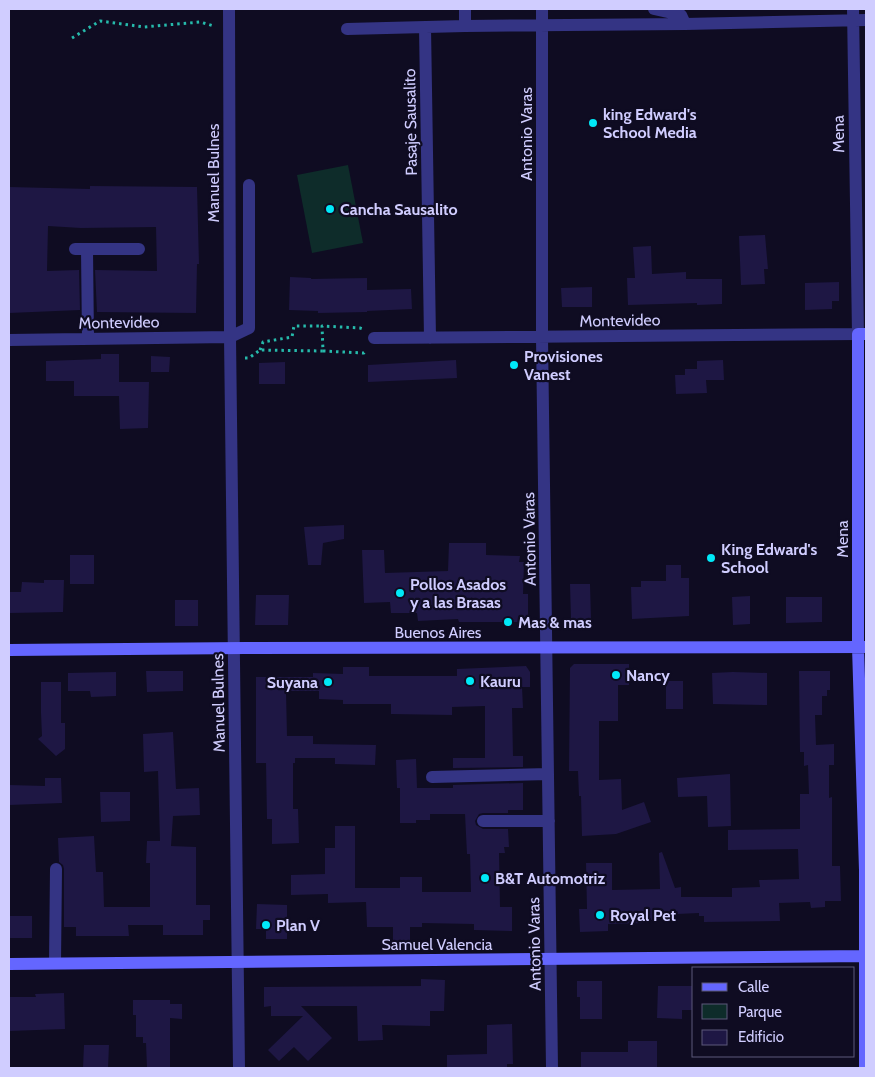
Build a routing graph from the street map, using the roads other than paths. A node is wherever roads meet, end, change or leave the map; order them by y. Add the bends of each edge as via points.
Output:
1 (229, 9) edge
2 (465, 9) edge
3 (542, 9) edge
4 (654, 9) edge
5 (853, 15) edge
6 (866, 20) edge
7 (685, 24) junction
8 (425, 26) junction
9 (465, 26) junction
10 (542, 26) junction
11 (347, 29) dead end
12 (249, 185) dead end
13 (139, 249) dead end
14 (862, 334) edge
15 (230, 337) junction
16 (374, 338) road end
17 (430, 338) junction
18 (542, 338) junction
19 (88, 339) junction
20 (9, 340) edge
21 (862, 647) edge
22 (233, 648) junction
23 (547, 648) junction
24 (9, 650) edge
25 (548, 774) junction
26 (432, 777) dead end
27 (483, 821) dead end
28 (549, 821) junction
29 (56, 869) dead end
30 (866, 956) edge
31 (551, 959) junction
32 (238, 961) junction
33 (55, 963) junction
34 (9, 964) edge
35 (239, 1068) edge
36 (552, 1068) edge
37 (865, 1068) edge

1 - 15 street, Manuel Bulnes
2 - 9 street
3 - 10 street, Antonio Varas
4 - 7 street via 681,16
5 - 6 street
5 - 7 street
5 - 14 street, Mena
7 - 10 street
8 - 9 street
8 - 11 street
8 - 17 street, Pasaje Sausalito
9 - 10 street
10 - 18 street, Antonio Varas
12 - 15 street via 249,328
13 - 19 street via 81,249
14 - 18 street, Montevideo
14 - 21 street, Mena
15 - 19 street, Montevideo
15 - 22 street, Manuel Bulnes
16 - 17 street, Montevideo
17 - 18 street, Montevideo
18 - 23 street, Antonio Varas
19 - 20 street, Montevideo
21 - 23 street, Buenos Aires
21 - 30 street, Mena
22 - 23 street, Buenos Aires
22 - 24 street, Buenos Aires
22 - 32 street, Manuel Bulnes
23 - 25 street, Antonio Varas
25 - 26 street
25 - 28 street, Antonio Varas
27 - 28 street
28 - 31 street, Antonio Varas
29 - 33 street
30 - 31 street, Samuel Valencia
30 - 37 street, Mena
31 - 32 street, Samuel Valencia
31 - 36 street, Antonio Varas
32 - 33 street, Samuel Valencia
32 - 35 street, Manuel Bulnes
33 - 34 street, Samuel Valencia

